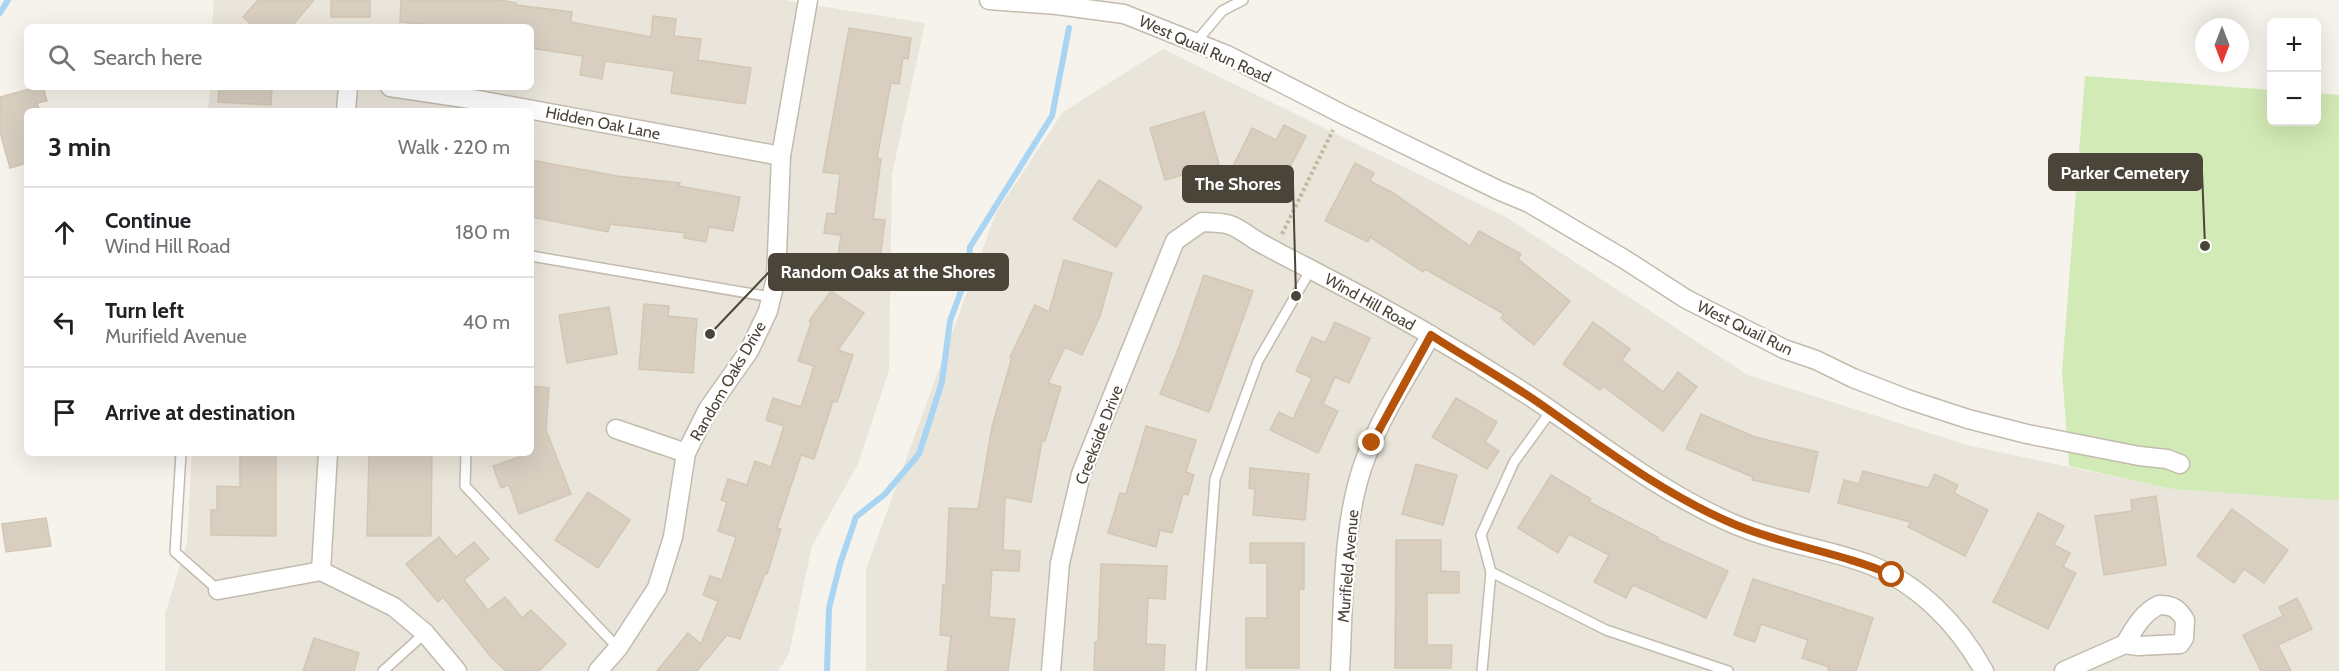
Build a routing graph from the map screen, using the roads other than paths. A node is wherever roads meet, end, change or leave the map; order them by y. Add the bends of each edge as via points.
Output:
1 (808, 0) edge
2 (989, 0) edge
3 (1243, 0) edge
4 (1196, 42) junction
5 (348, 90) edge
6 (405, 90) edge
7 (484, 106) edge
8 (346, 108) edge
9 (534, 114) edge
10 (1341, 114) joint
11 (781, 156) junction
12 (1202, 222) joint
13 (534, 257) edge
14 (1311, 270) junction
15 (771, 297) junction
16 (1431, 335) junction
17 (1551, 411) junction
18 (616, 429) dead end
19 (686, 453) junction
20 (181, 456) edge
21 (328, 456) edge
22 (466, 456) edge
23 (2180, 464) dead end
24 (321, 571) junction
25 (1491, 572) junction
26 (218, 590) joint
27 (425, 633) junction
28 (2125, 644) dead end
29 (618, 648) junction
30 (383, 671) edge
31 (457, 671) edge
32 (598, 671) edge
33 (1051, 671) edge
34 (1201, 671) edge
35 (1340, 671) edge
36 (1482, 671) edge
37 (1728, 671) edge
38 (1984, 671) edge
39 (2064, 671) edge

1 - 11 street, Random Oaks Drive
2 - 4 street, West Quail Run Road via 1124,14
3 - 4 lane via 1222,11
4 - 10 street, West Quail Run Road
5 - 8 street
6 - 7 street, Hidden Oak Lane
9 - 11 street, Hidden Oak Lane
10 - 23 street, West Quail Run via 1529,203 1686,299 1784,349 1853,378 1968,419
11 - 15 street, Random Oaks Drive via 776,278
12 - 14 street, Wind Hill Road via 1229,224
12 - 33 street, Creekside Drive via 1175,241 1081,474 1060,563
13 - 15 lane
14 - 16 street, Wind Hill Road
14 - 34 lane via 1258,361 1215,479
15 - 19 street, Random Oaks Drive via 749,351 708,409
16 - 17 street, Wind Hill Road
16 - 35 street, Murifield Avenue via 1389,408 1365,460 1349,522
17 - 25 lane via 1514,462 1481,535
17 - 38 street, Wind Hill Road via 1666,489 1735,525 1866,563 1892,575 1947,618
18 - 19 street
19 - 29 street, Random Oaks Drive via 673,537 657,588
20 - 26 lane via 175,552
21 - 24 street
22 - 29 lane via 465,486
24 - 26 street
24 - 27 street via 394,607
25 - 36 lane
25 - 37 lane via 1606,630
27 - 30 lane
27 - 31 street
28 - 39 street
29 - 32 street, Random Oaks Drive

